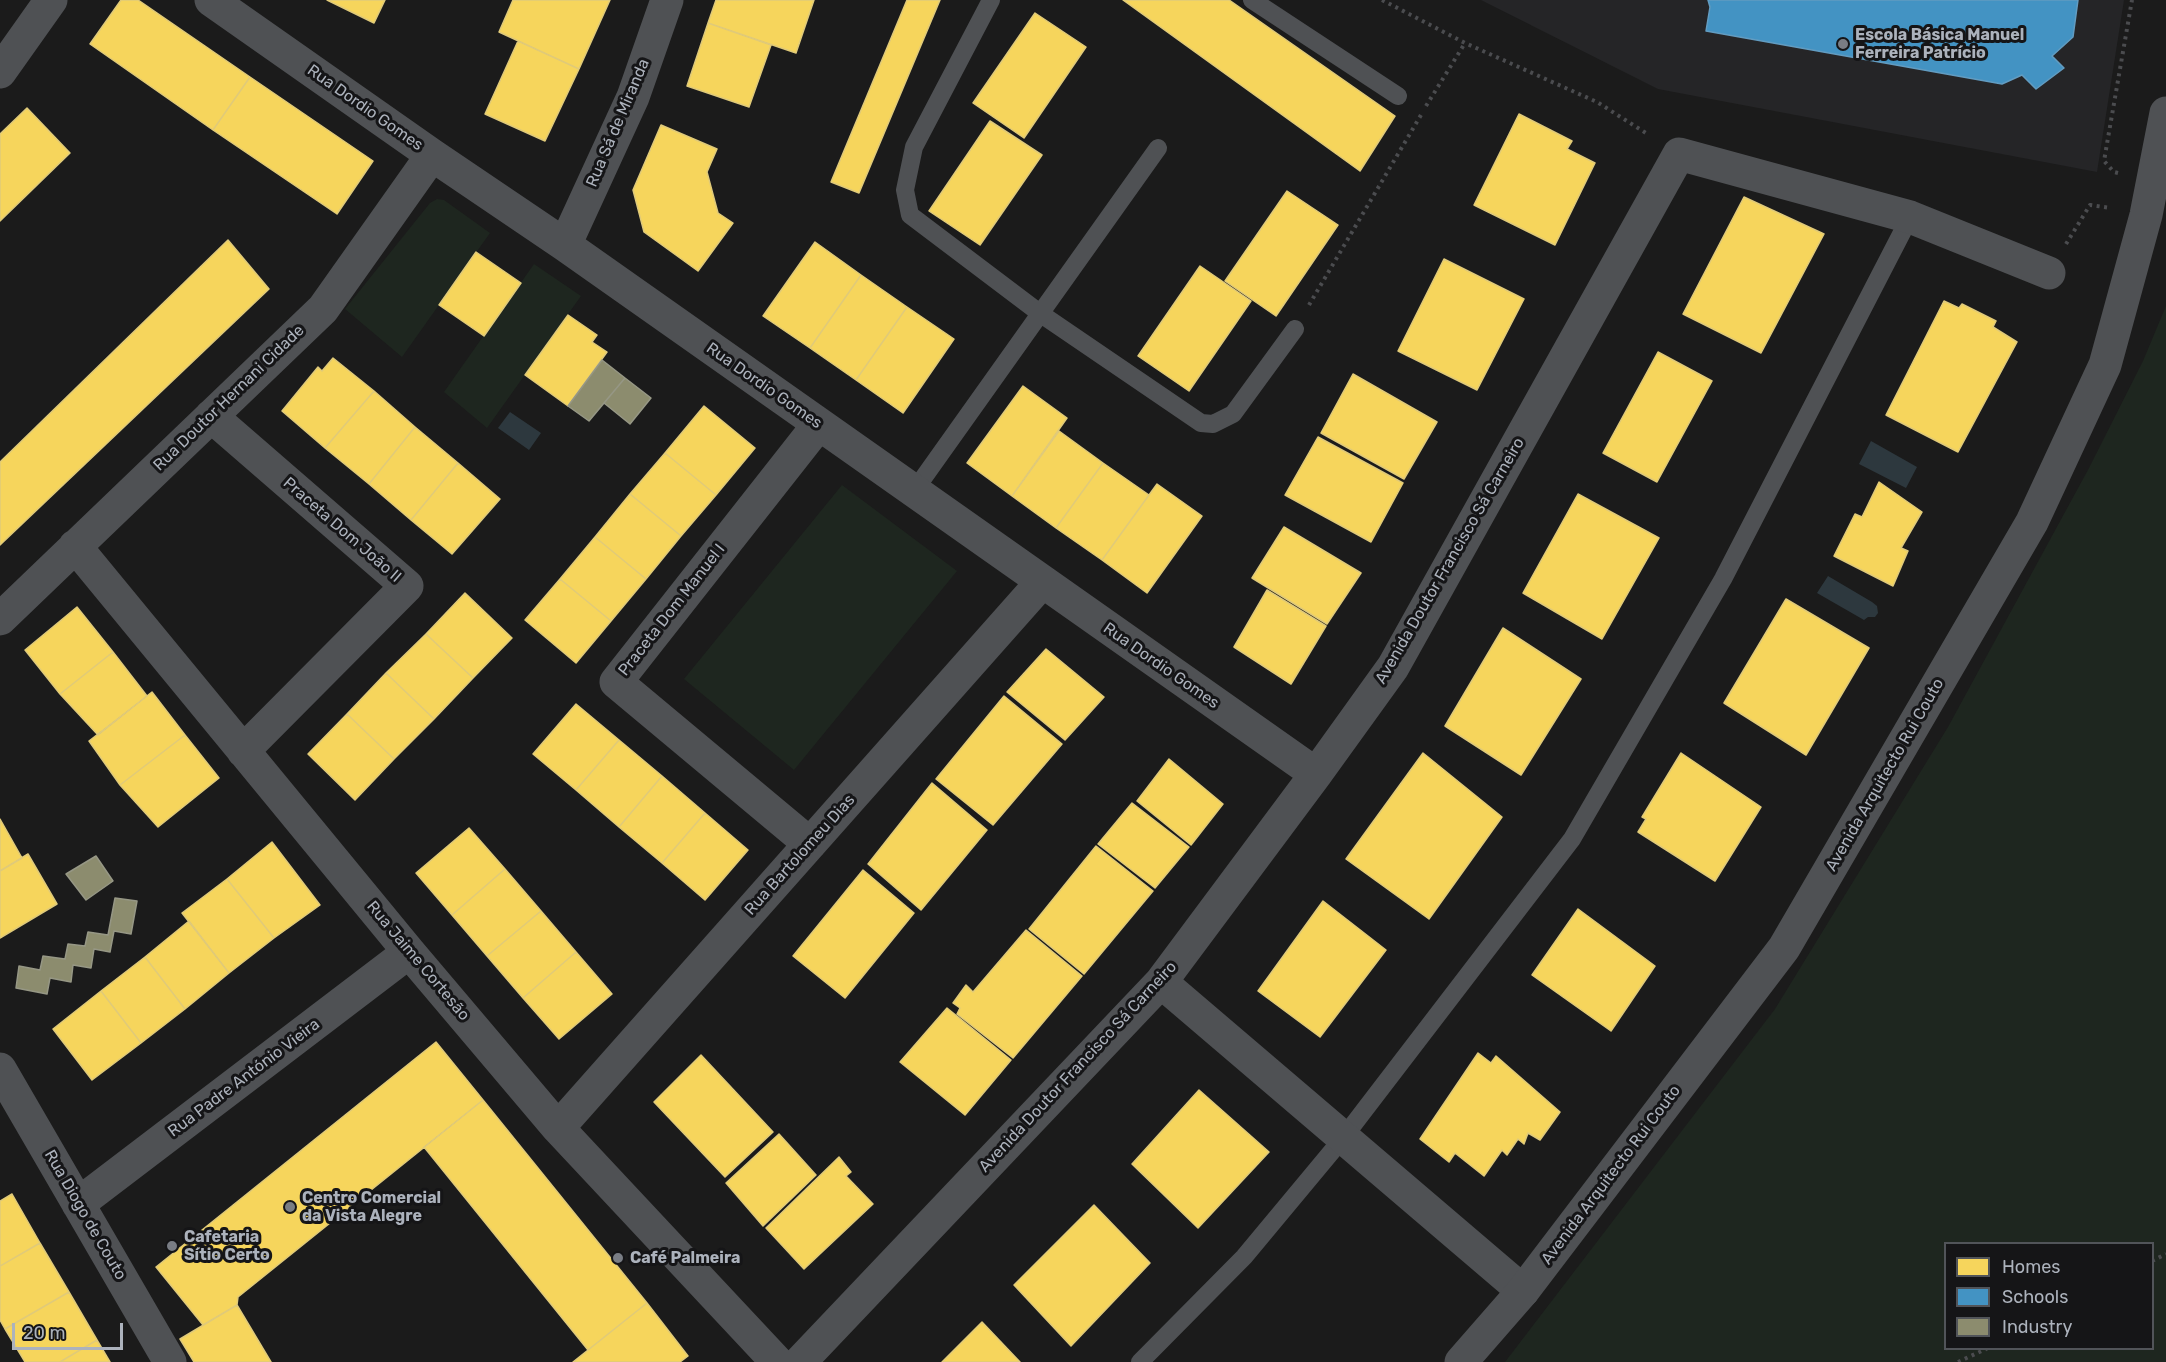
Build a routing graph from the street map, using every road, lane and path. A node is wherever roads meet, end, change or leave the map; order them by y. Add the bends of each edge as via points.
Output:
1 (51, 0) edge
2 (211, 0) edge
3 (667, 0) edge
4 (991, 0) edge
5 (1252, 0) edge
6 (1382, 0) edge
7 (2132, 0) edge
8 (248, 11) edge
9 (1465, 43) junction
10 (0, 72) edge
11 (1398, 96) dead end
12 (2166, 113) edge
13 (1158, 148) dead end
14 (1679, 154) junction
15 (432, 155) junction
16 (2154, 182) junction
17 (2121, 210) dead end
18 (1910, 217) junction
19 (565, 245) junction
20 (2049, 273) joint
21 (1041, 314) junction
22 (1295, 329) joint
23 (211, 416) junction
24 (819, 424) junction
25 (914, 491) junction
26 (75, 546) junction
27 (1042, 582) junction
28 (0, 619) edge
29 (243, 751) junction
30 (1316, 774) junction
31 (810, 844) junction
32 (409, 952) junction
33 (1161, 982) junction
34 (0, 1069) edge
35 (558, 1128) junction
36 (1343, 1138) junction
37 (78, 1203) junction
38 (1523, 1291) junction
39 (1984, 1350) edge
40 (170, 1362) edge
41 (777, 1362) edge
42 (800, 1362) edge
43 (1140, 1362) edge
44 (1461, 1362) edge
45 (1958, 1362) edge

1 - 10 street
2 - 8 street, Rua Dordio Gomes
3 - 19 street, Rua Sá de Miranda via 633,97
4 - 21 lane via 914,147 906,203 910,215
5 - 11 lane
6 - 9 path
7 - 16 path via 2104,161 2114,172
8 - 15 street, Rua Dordio Gomes
9 - 14 path via 1597,102
9 - 22 path
12 - 16 street, Avenida Arquitecto Rui Couto
13 - 21 lane
14 - 18 street
14 - 30 street, Avenida Doutor Francisco Sá Carneiro via 1393,667
15 - 19 street, Rua Dordio Gomes
15 - 23 street, Rua Doutor Hernani Cidade via 323,309
16 - 38 street, Avenida Arquitecto Rui Couto via 2105,365 2032,522 1784,948
17 - 20 path via 2090,205
18 - 20 street
18 - 36 lane via 1723,579 1572,839
19 - 24 street, Rua Dordio Gomes
21 - 22 lane via 1201,423 1213,423 1233,414
21 - 25 lane
23 - 26 street, Rua Doutor Hernani Cidade
23 - 29 street, Praceta Dom João II via 407,586
24 - 25 street, Rua Dordio Gomes
24 - 31 street, Praceta Dom Manuel I via 616,682
25 - 27 street, Rua Dordio Gomes
26 - 28 street, Rua Doutor Hernani Cidade
26 - 29 street, Rua Jaime Cortesão
27 - 30 street, Rua Dordio Gomes
27 - 31 street, Rua Bartolomeu Dias
29 - 32 street, Rua Jaime Cortesão
30 - 33 street, Avenida Doutor Francisco Sá Carneiro
31 - 35 street, Rua Bartolomeu Dias
32 - 35 street, Rua Jaime Cortesão
32 - 37 street, Rua Padre António Vieira
33 - 36 street
33 - 42 street, Avenida Doutor Francisco Sá Carneiro
34 - 37 street, Rua Diogo de Couto
35 - 41 street, Rua Jaime Cortesão
36 - 38 street
36 - 43 lane via 1244,1257
37 - 40 street, Rua Diogo de Couto
38 - 44 street, Avenida Arquitecto Rui Couto
39 - 45 path

